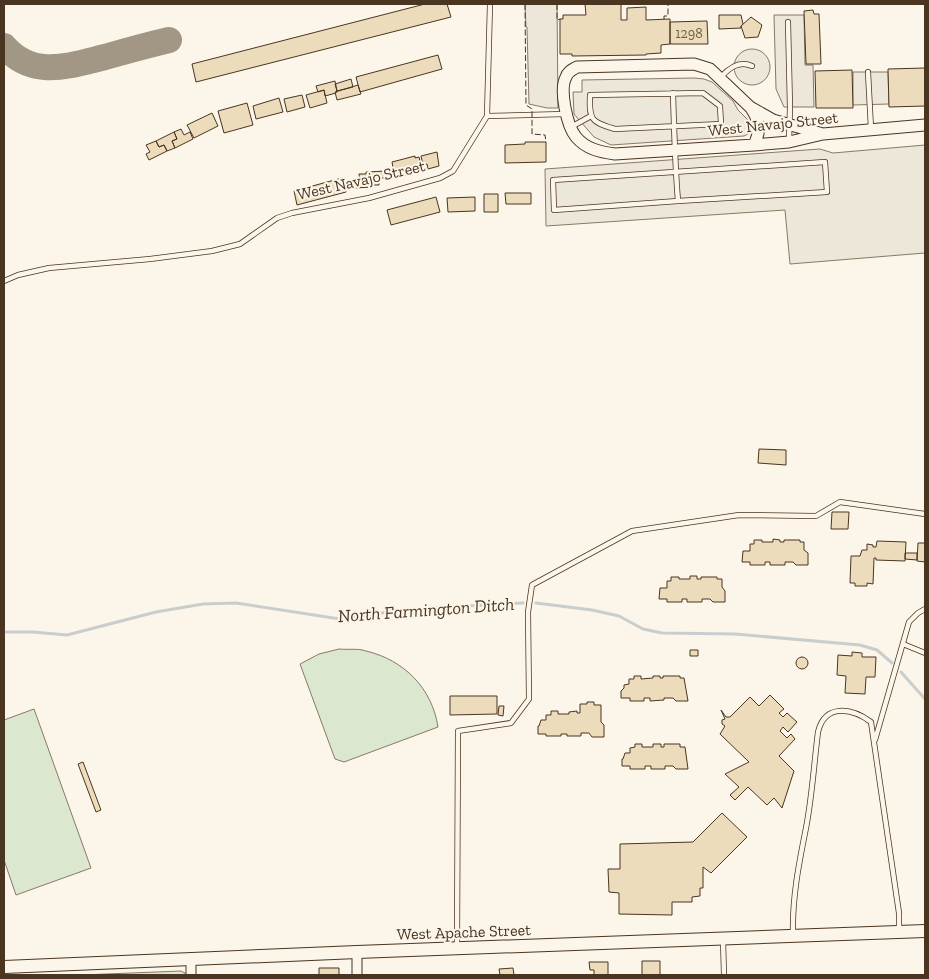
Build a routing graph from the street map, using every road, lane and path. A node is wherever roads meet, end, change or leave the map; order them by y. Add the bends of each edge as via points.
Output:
1 (490, 4) edge
2 (788, 22) dead end
3 (752, 66) dead end
4 (868, 72) dead end
5 (720, 78) junction
6 (673, 93) junction
7 (750, 107) junction
8 (565, 114) junction
9 (487, 116) junction
10 (590, 116) junction
11 (789, 125) junction
12 (925, 125) edge
13 (674, 126) junction
14 (570, 128) junction
15 (872, 130) junction
16 (823, 134) junction
17 (789, 142) junction
18 (754, 145) junction
19 (675, 150) junction
20 (676, 172) junction
21 (678, 201) junction
22 (4, 281) edge
23 (925, 514) edge
24 (925, 609) edge
25 (903, 644) junction
26 (925, 653) edge
27 (874, 742) junction
28 (925, 931) edge
29 (900, 932) junction
30 (793, 936) junction
31 (723, 938) junction
32 (457, 949) junction
33 (356, 952) junction
34 (191, 958) junction
35 (4, 967) edge
36 (191, 975) edge
37 (357, 975) edge
38 (724, 975) edge

1 - 9 lane
2 - 11 lane
3 - 5 lane via 736,65
4 - 15 lane
5 - 7 street, West Navajo Street
5 - 8 street, West Navajo Street via 710,69 694,64 577,67 564,79
6 - 10 lane via 590,95
6 - 13 lane
6 - 13 lane via 703,93 720,106 721,115 721,124
7 - 11 street
7 - 18 street via 760,126
8 - 9 lane
8 - 14 street, West Navajo Street
9 - 22 lane, West Navajo Street via 453,170 440,178 369,198 292,213 277,218 240,244 212,251 49,268
10 - 13 lane via 615,129
10 - 14 lane
11 - 16 street
11 - 17 lane
12 - 15 street, West Navajo Street
13 - 19 lane
14 - 19 street, West Navajo Street via 577,138 599,152
15 - 16 street, West Navajo Street
16 - 17 street, West Navajo Street
17 - 18 street, West Navajo Street
18 - 19 street, West Navajo Street
19 - 20 lane
20 - 21 lane
20 - 21 lane via 553,180 554,210
20 - 21 lane via 825,162 827,192
23 - 32 lane via 840,502 816,516 739,515 632,531 532,585 528,612 529,699 510,723 458,731
24 - 25 lane via 909,622
25 - 26 lane
25 - 27 lane
27 - 29 lane
27 - 30 lane via 871,722 851,711 838,711 824,718 820,724 798,868
28 - 29 main road, West Apache Street
29 - 30 main road, West Apache Street
30 - 31 main road, West Apache Street
31 - 32 main road, West Apache Street
31 - 38 lane
32 - 33 main road, West Apache Street
33 - 34 main road, West Apache Street
33 - 37 street
34 - 35 main road, West Apache Street
34 - 36 street

